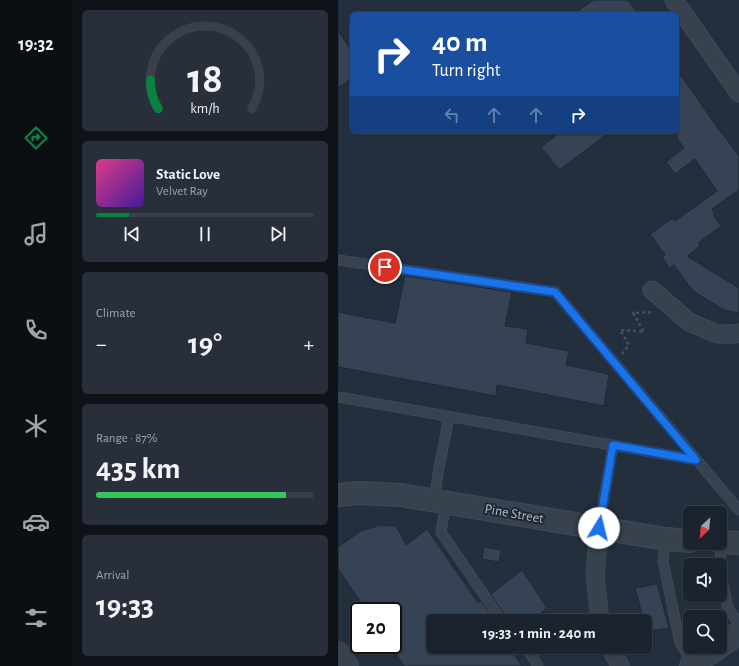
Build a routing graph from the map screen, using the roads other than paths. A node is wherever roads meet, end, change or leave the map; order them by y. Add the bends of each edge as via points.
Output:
1 (674, 0) edge
2 (739, 93) edge
3 (338, 260) edge
4 (652, 290) dead end
5 (739, 333) edge
6 (338, 397) edge
7 (449, 417) junction
8 (613, 445) junction
9 (696, 460) junction
10 (338, 495) edge
11 (440, 501) junction
12 (739, 510) edge
13 (599, 528) junction
14 (666, 539) junction
15 (683, 540) edge
16 (725, 550) edge
17 (497, 614) edge
18 (599, 614) edge
19 (739, 624) edge
20 (739, 633) edge
21 (727, 641) edge
22 (338, 653) edge
23 (530, 654) edge
24 (614, 654) edge
25 (709, 654) edge
26 (693, 665) edge
27 (347, 666) edge
28 (538, 666) edge
29 (620, 666) edge

1 - 2 street
3 - 9 lane via 555,292
4 - 5 street via 689,322 717,334
6 - 7 lane
7 - 8 lane
7 - 11 lane via 439,468
8 - 9 lane
8 - 13 lane
9 - 12 lane
10 - 11 street, Pine Street via 401,495
11 - 13 street, Pine Street
11 - 17 lane via 441,532
13 - 14 street, Pine Street
13 - 18 street via 595,575
14 - 15 street, Pine Street
14 - 26 lane via 663,561 680,643
16 - 19 lane via 720,569 728,608
20 - 21 street
22 - 27 street
23 - 28 lane
24 - 29 street
25 - 26 street

